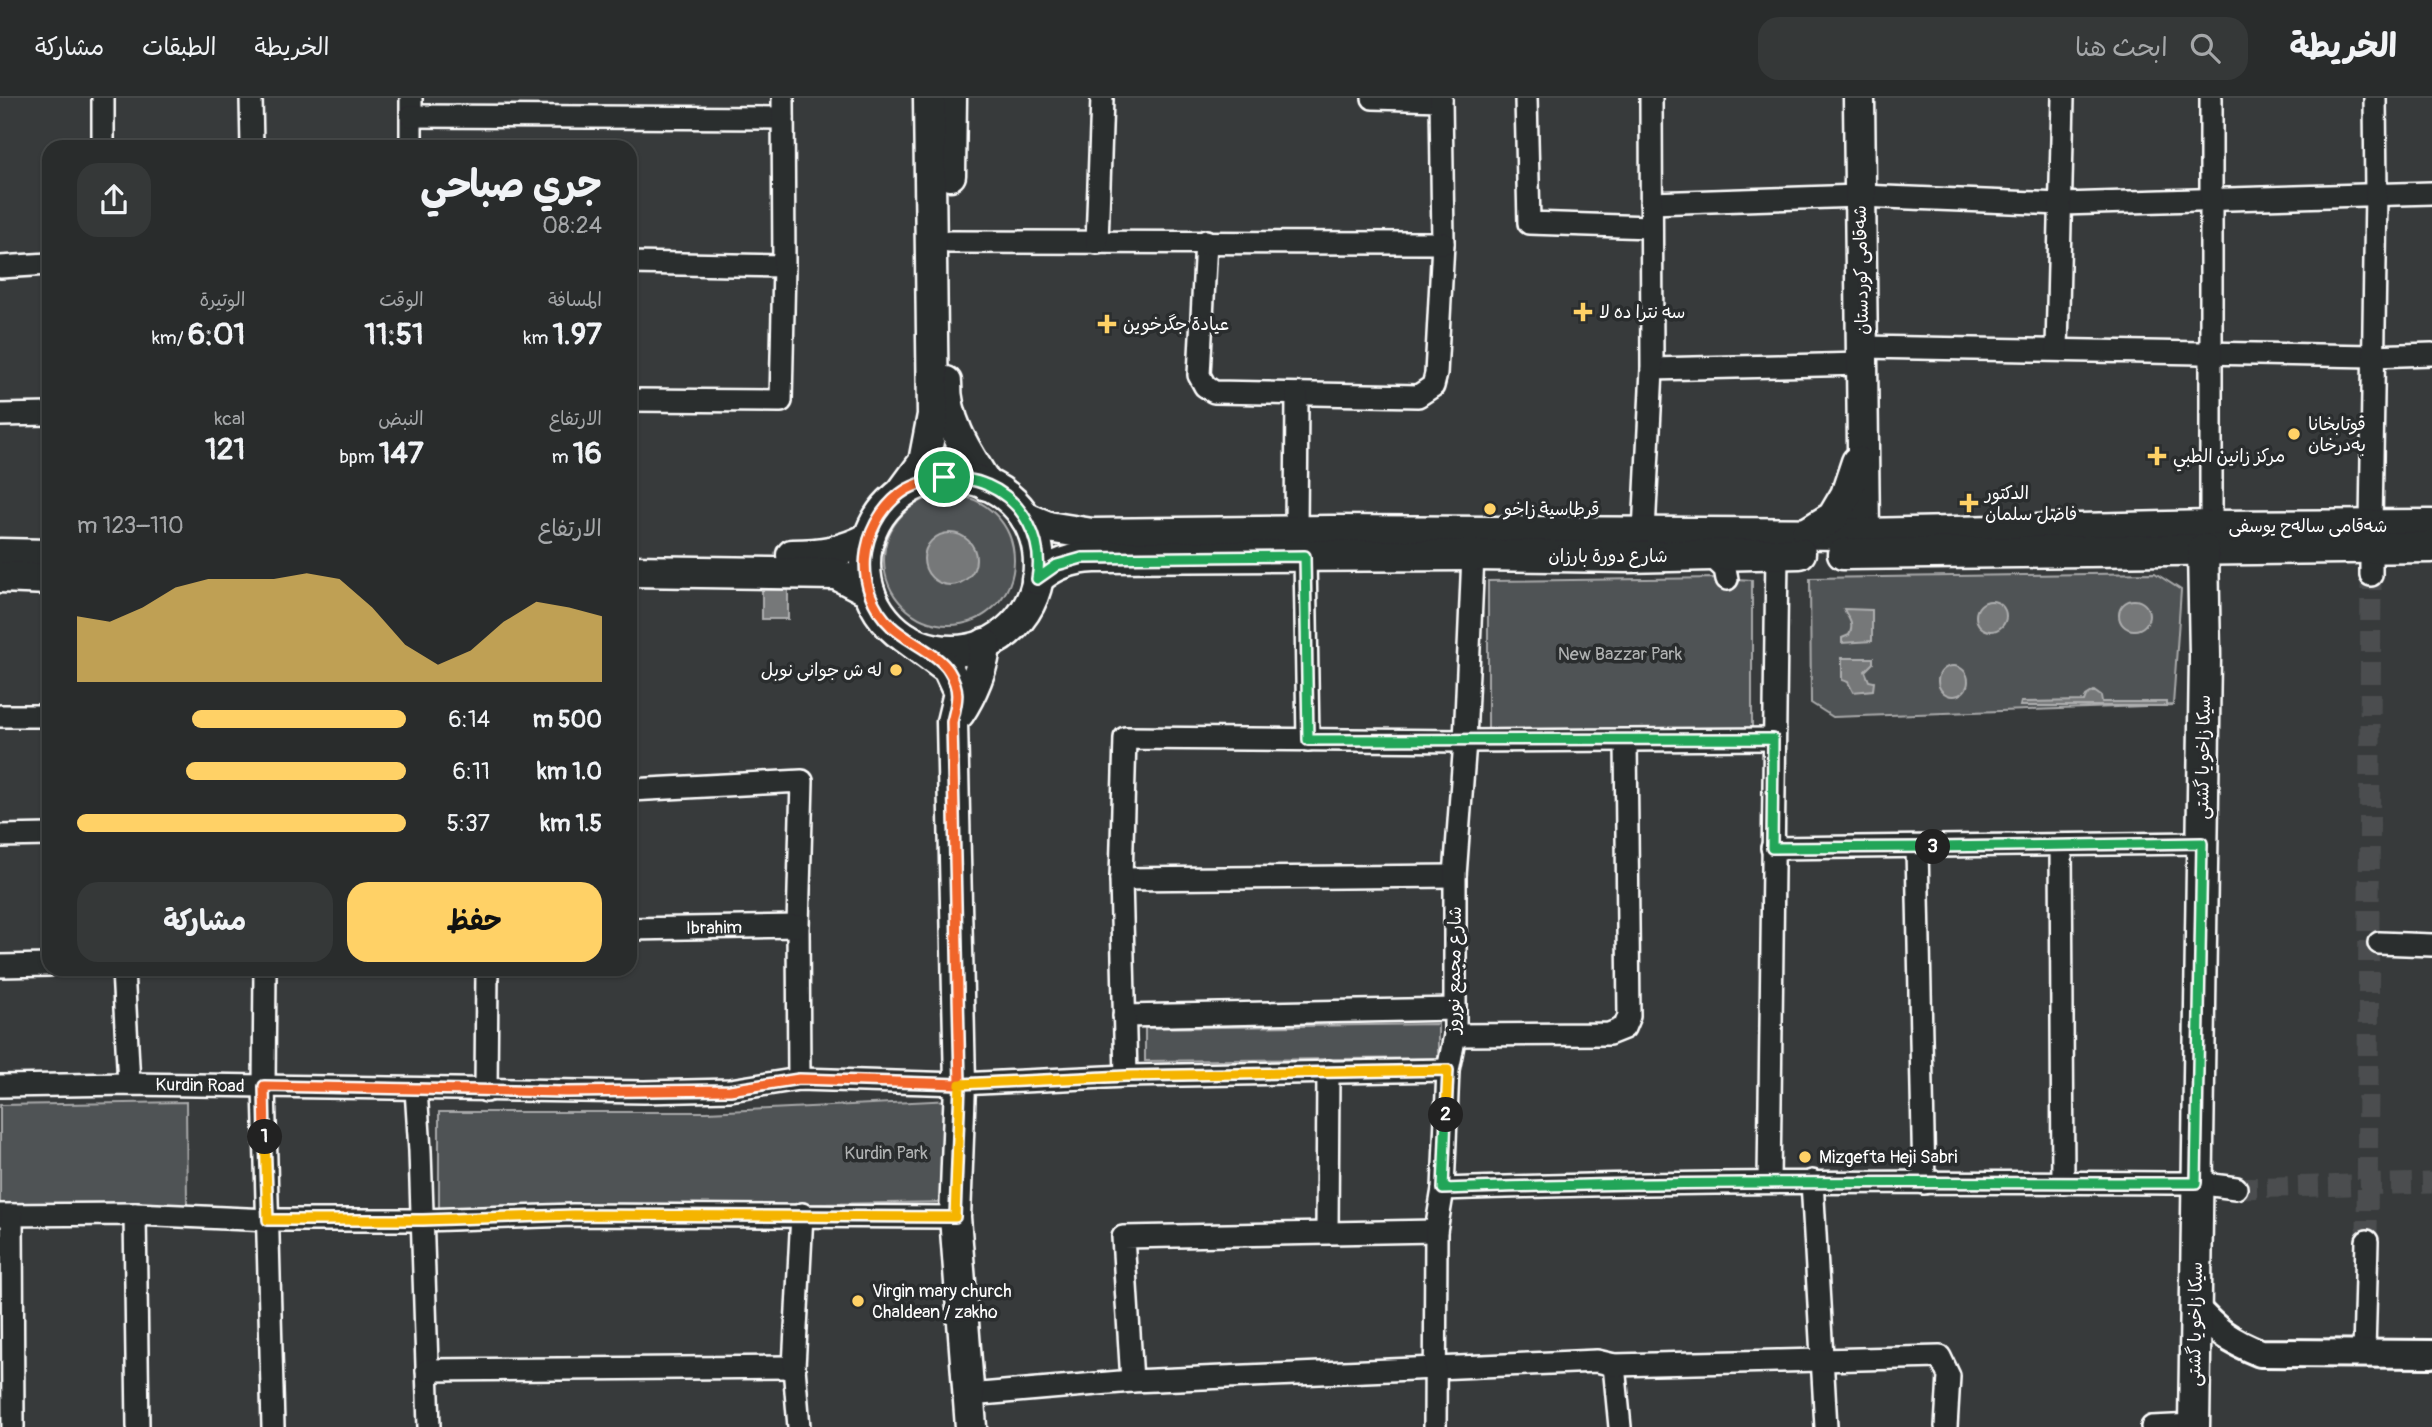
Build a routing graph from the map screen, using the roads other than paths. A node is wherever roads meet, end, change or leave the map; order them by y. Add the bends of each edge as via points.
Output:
1 (103, 98) edge
2 (251, 98) edge
3 (929, 98) edge
4 (951, 98) edge
5 (1102, 98) edge
6 (1373, 98) edge
7 (1526, 98) edge
8 (1651, 98) edge
9 (1859, 98) edge
10 (2063, 98) edge
11 (2211, 98) edge
12 (2375, 98) edge
13 (1441, 99) edge
14 (411, 107) edge
15 (783, 108) edge
16 (103, 140) edge
17 (252, 140) edge
18 (411, 140) edge
19 (2376, 193) junction
20 (2432, 193) edge
21 (1860, 196) junction
22 (2211, 199) junction
23 (1651, 203) junction
24 (2062, 204) junction
25 (1651, 228) junction
26 (949, 242) junction
27 (1206, 242) junction
28 (1097, 243) junction
29 (1443, 243) junction
30 (637, 262) edge
31 (42, 264) edge
32 (784, 266) junction
33 (0, 267) edge
34 (2057, 349) junction
35 (2212, 353) junction
36 (2432, 354) edge
37 (1862, 356) junction
38 (2372, 356) junction
39 (1652, 369) junction
40 (1297, 394) junction
41 (637, 400) edge
42 (42, 414) edge
43 (0, 415) edge
44 (1863, 442) junction
45 (987, 485) junction
46 (902, 493) junction
47 (1026, 519) junction
48 (2432, 526) edge
49 (1644, 532) junction
50 (1807, 533) junction
51 (1864, 534) junction
52 (869, 538) junction
53 (2196, 538) junction
54 (1300, 544) junction
55 (2432, 547) edge
56 (2371, 549) junction
57 (1777, 553) junction
58 (0, 554) edge
59 (637, 554) edge
60 (42, 555) edge
61 (1472, 555) junction
62 (637, 571) edge
63 (0, 577) edge
64 (42, 579) edge
65 (1037, 579) junction
66 (869, 591) junction
67 (906, 638) junction
68 (985, 644) junction
69 (0, 716) edge
70 (42, 716) edge
71 (952, 722) junction
72 (1773, 739) junction
73 (1308, 740) junction
74 (1465, 741) junction
75 (1626, 741) junction
76 (637, 790) edge
77 (42, 835) edge
78 (0, 836) edge
79 (2202, 843) junction
80 (2061, 845) junction
81 (1917, 847) junction
82 (1772, 848) junction
83 (1455, 876) junction
84 (1121, 878) junction
85 (798, 926) junction
86 (637, 929) edge
87 (2379, 943) dead end
88 (2432, 945) edge
89 (42, 965) edge
90 (0, 966) edge
91 (123, 976) edge
92 (264, 976) edge
93 (487, 976) edge
94 (1455, 1009) junction
95 (1124, 1016) junction
96 (1455, 1035) junction
97 (1448, 1070) junction
98 (1328, 1071) junction
99 (1126, 1076) junction
100 (799, 1079) junction
101 (129, 1084) junction
102 (960, 1084) junction
103 (0, 1086) edge
104 (264, 1086) junction
105 (416, 1089) junction
106 (486, 1091) junction
107 (1769, 1181) junction
108 (1812, 1181) junction
109 (1924, 1182) junction
110 (2063, 1183) junction
111 (2196, 1183) junction
112 (2236, 1188) tunnel mouth
113 (1443, 1189) junction
114 (135, 1214) junction
115 (802, 1214) junction
116 (6, 1215) edge
117 (955, 1217) junction
118 (268, 1220) junction
119 (423, 1220) junction
120 (1436, 1231) junction
121 (1327, 1232) junction
122 (2367, 1241) tunnel mouth
123 (2195, 1307) junction
124 (2364, 1352) junction
125 (2432, 1354) edge
126 (1822, 1360) junction
127 (1614, 1365) junction
128 (794, 1367) junction
129 (1436, 1367) junction
130 (426, 1370) junction
131 (1132, 1381) junction
132 (969, 1395) junction
133 (2194, 1426) edge
134 (13, 1427) edge
135 (138, 1427) edge
136 (273, 1427) edge
137 (429, 1427) edge
138 (799, 1427) edge
139 (971, 1427) edge
140 (1435, 1427) edge
141 (1620, 1427) edge
142 (1826, 1427) edge
143 (1946, 1427) edge
144 (2152, 1427) edge

1 - 16 street
2 - 17 street
3 - 46 main road via 933,415 924,462
4 - 26 main road
5 - 28 street
6 - 13 street
7 - 25 street via 1529,223
8 - 23 street
9 - 21 main road, شەقامی کوردستان
10 - 24 street
11 - 22 street
12 - 19 street
13 - 29 street
14 - 15 street
14 - 18 street
15 - 32 street
19 - 20 street
19 - 22 street
19 - 38 street
21 - 23 street
21 - 24 street
21 - 37 main road, شەقامی کوردستان
22 - 24 street
22 - 35 street
23 - 25 street
24 - 34 street
25 - 39 street
26 - 28 street
26 - 45 main road via 946,388 950,416
27 - 28 street
27 - 29 street
27 - 40 street via 1199,361 1205,386 1214,392
29 - 40 street via 1433,386 1418,396
30 - 32 street
31 - 33 street
32 - 41 street via 780,401
34 - 35 street
34 - 37 street
35 - 38 street
35 - 53 street
36 - 38 street
37 - 39 street
37 - 44 main road, شەقامی کوردستان
38 - 56 street
39 - 49 street
40 - 54 street
42 - 43 street
44 - 50 main road, شەقامی کوردستان via 1846,495 1833,517
44 - 51 main road, شەقامی کوردستان
45 - 46 main road via 944,477
45 - 47 main road via 1005,495
46 - 52 main road via 887,506
47 - 54 main road via 1092,534
47 - 65 main road via 1039,559
48 - 56 main road, شەقامی سالەح یوسفی
49 - 50 main road, شارع دورة بارزان
49 - 54 main road, شارع دورة بارزان
50 - 51 main road, شارع دورة بارزان
51 - 53 main road, شارع دورة بارزان
52 - 59 main road via 830,554
52 - 66 main road via 865,555
53 - 56 main road, شەقامی سالەح یوسفی
53 - 57 main road, شارع دورة بارزان via 1905,554
53 - 79 main road, سیکا زاخو یا گشتى via 2205,656
54 - 61 main road, شارع دورة بارزان
54 - 65 main road, شارع دورة بارزان via 1082,558 1057,565
54 - 73 street
55 - 56 main road, شەقامی سالەح یوسفی
57 - 61 main road, شارع دورة بارزان via 1718,567 1626,557
57 - 72 street
58 - 60 main road
61 - 74 street, شارع مجمع نوروز
62 - 66 main road via 836,574
63 - 64 main road
65 - 68 main road via 1019,619
66 - 67 main road via 877,609
67 - 68 main road via 945,651
67 - 71 main road via 948,669 959,693
68 - 71 main road via 971,695
69 - 70 street
71 - 102 main road
72 - 75 street
72 - 82 street
73 - 74 street
73 - 84 street via 1125,738
74 - 75 street
74 - 83 street, شارع مجمع نوروز
75 - 96 street via 1629,1017 1624,1028 1609,1034
76 - 85 street via 802,781
77 - 78 street
79 - 80 street
79 - 111 main road, سیکا زاخو یا گشتى
80 - 81 street
80 - 110 street
81 - 82 street
81 - 109 street
82 - 107 street
83 - 84 street
83 - 94 street, شارع مجمع نوروز
84 - 95 street
85 - 86 street, Ibrahim
85 - 100 street
87 - 88 street
89 - 90 street
91 - 101 street
92 - 104 street
93 - 106 street
94 - 95 street
94 - 96 street, شارع مجمع نوروز
95 - 99 street
96 - 97 street, شارع مجمع نوروز
97 - 98 street, Kurdin Road
97 - 113 street, شارع مجمع نوروز
98 - 99 street, Kurdin Road
98 - 121 street
99 - 102 street, Kurdin Road
100 - 102 street, Kurdin Road
100 - 106 street, Kurdin Road via 730,1090
101 - 103 street, Kurdin Road
101 - 104 street, Kurdin Road
102 - 117 main road
104 - 105 street, Kurdin Road
104 - 118 street
105 - 106 street, Kurdin Road
105 - 119 street
107 - 108 street
107 - 113 street
108 - 109 street
108 - 126 street
109 - 110 street
110 - 111 street
111 - 112 street
111 - 123 main road, سیکا زاخو یا گشتى
113 - 120 street, شارع مجمع نوروز
114 - 116 street
114 - 118 street
114 - 135 street
115 - 117 street
115 - 119 street
115 - 128 street
116 - 134 street
117 - 132 main road
118 - 119 street
118 - 136 street
119 - 130 street
120 - 121 street
120 - 129 street, شارع مجمع نوروز
121 - 131 street via 1123,1237
122 - 124 street
123 - 124 street via 2213,1328 2260,1353
123 - 133 main road, سیکا زاخو یا گشتى
124 - 125 street
126 - 127 street
126 - 142 street
126 - 143 street via 1940,1357 1949,1376
127 - 129 street via 1597,1361
127 - 141 street
128 - 130 street
128 - 138 street
129 - 131 street
129 - 140 street, شارع مجمع نوروز
130 - 137 street
131 - 132 street
132 - 139 main road
133 - 144 street

